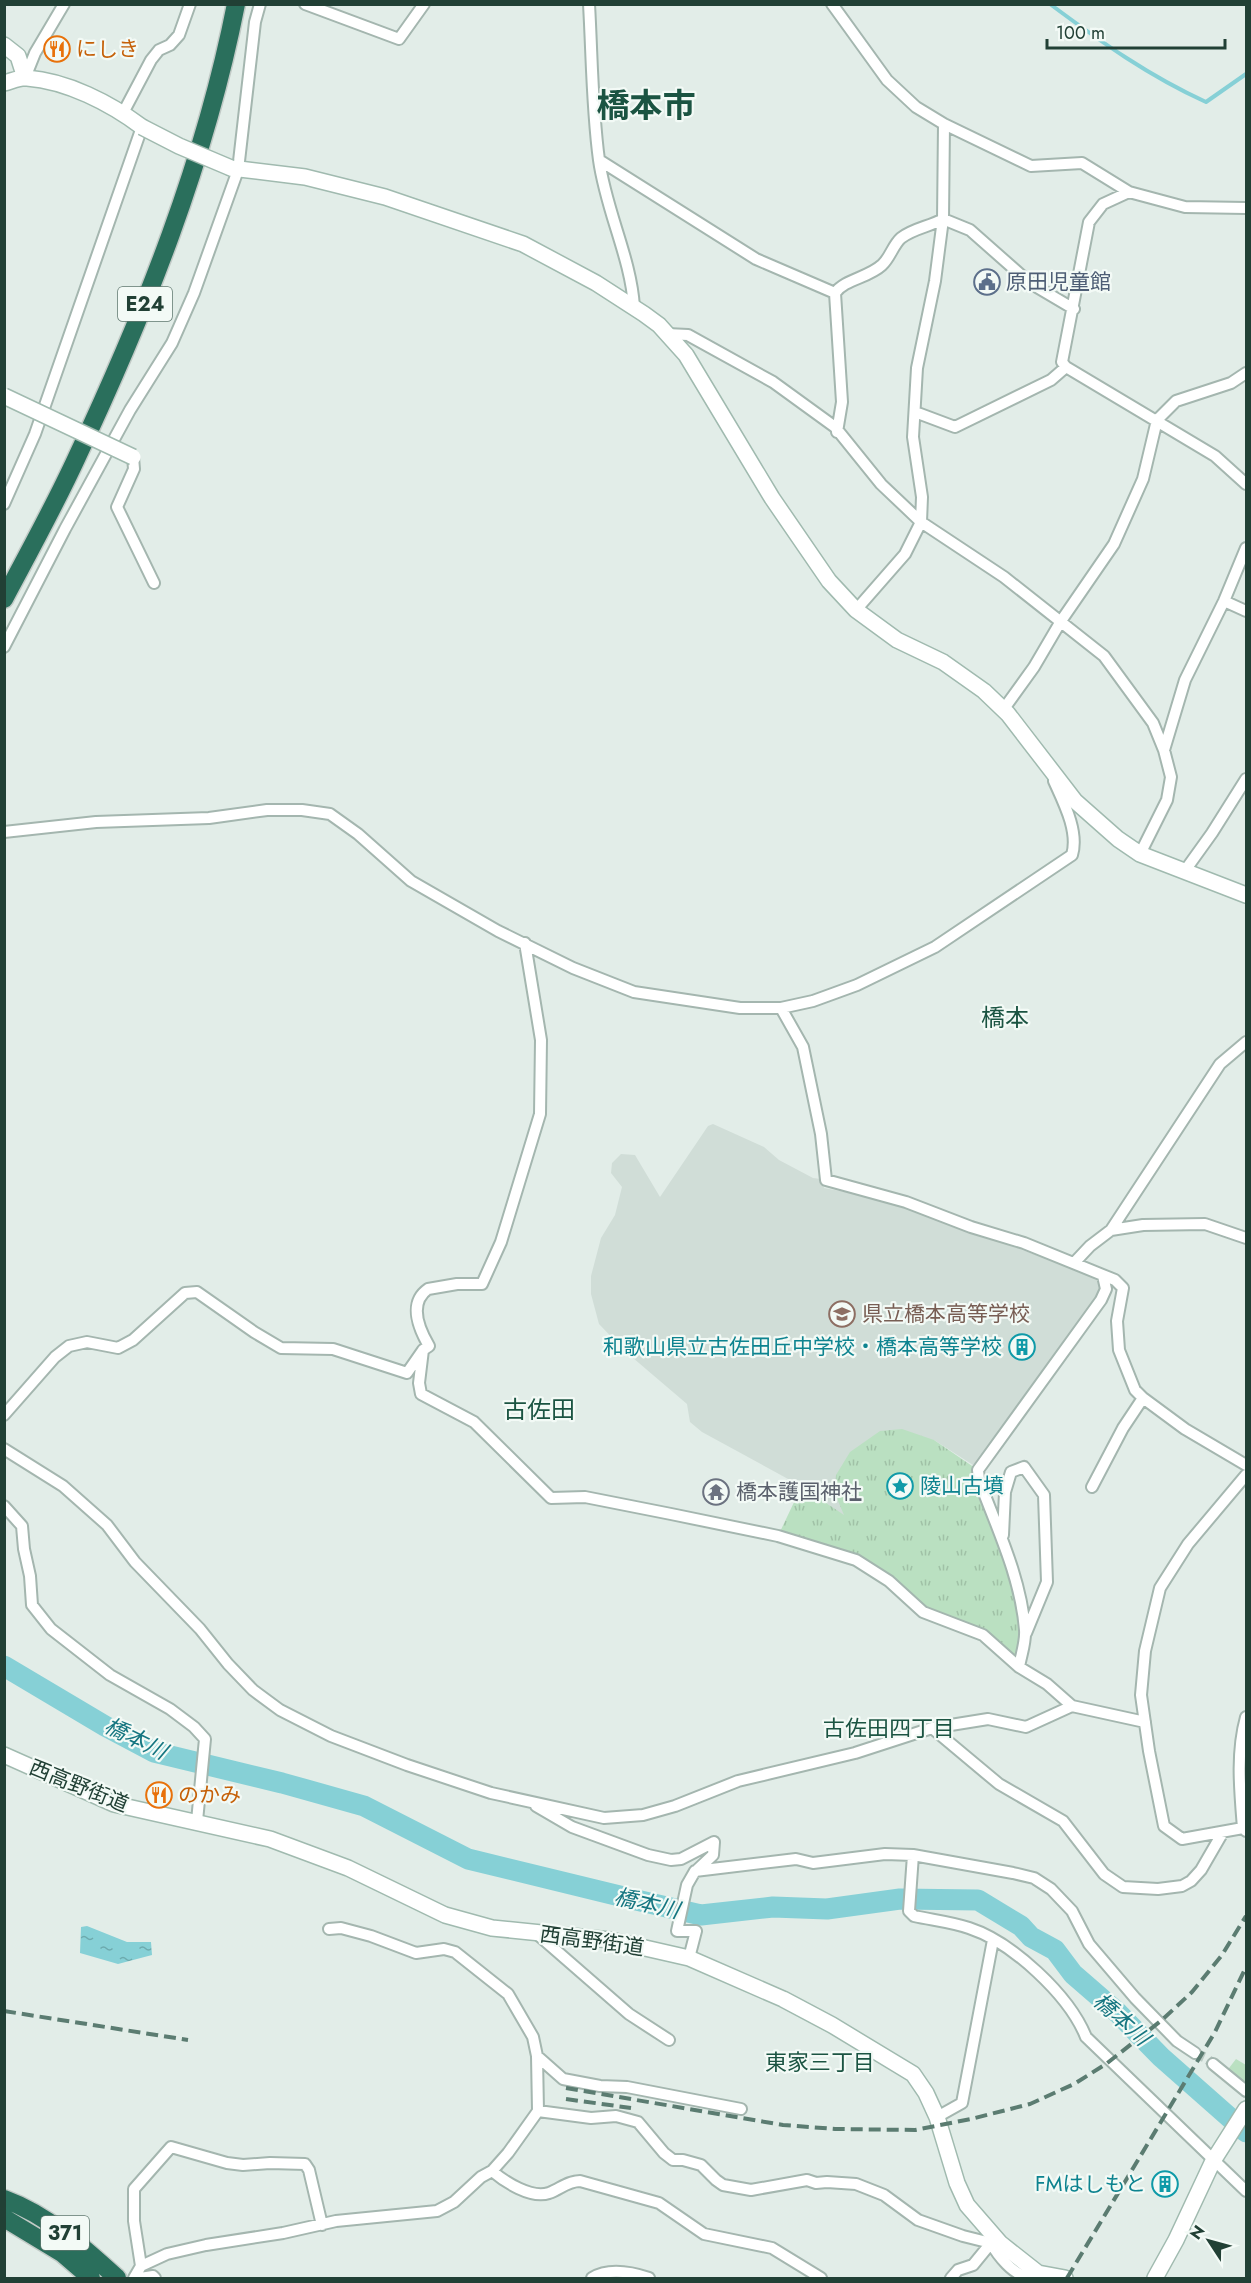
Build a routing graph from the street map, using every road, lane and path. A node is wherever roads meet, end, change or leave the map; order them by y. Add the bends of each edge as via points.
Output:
1 (64, 4) edge
2 (190, 4) edge
3 (236, 4) edge
4 (260, 4) edge
5 (305, 4) edge
6 (424, 4) edge
7 (589, 4) edge
8 (832, 4) edge
9 (4, 45) edge
10 (25, 78) junction
11 (4, 83) edge
12 (123, 113) junction
13 (944, 124) junction
14 (142, 127) junction
15 (599, 160) junction
16 (235, 169) junction
17 (1130, 192) junction
18 (1246, 208) edge
19 (943, 219) junction
20 (835, 294) junction
21 (634, 307) junction
22 (1074, 309) junction
23 (667, 334) junction
24 (1066, 368) junction
25 (1246, 373) edge
26 (4, 396) edge
27 (915, 412) junction
28 (1157, 420) junction
29 (837, 432) junction
30 (133, 457) joint
31 (1246, 484) edge
32 (4, 504) edge
33 (921, 522) junction
34 (1246, 548) edge
35 (154, 583) dead end
36 (8, 592) edge
37 (1224, 601) junction
38 (856, 610) junction
39 (1246, 611) edge
40 (1061, 621) junction
41 (4, 647) edge
42 (1003, 710) junction
43 (1164, 750) junction
44 (1045, 762) junction
45 (1246, 779) edge
46 (4, 832) edge
47 (1140, 855) junction
48 (1184, 872) junction
49 (1246, 895) edge
50 (525, 943) junction
51 (781, 1008) junction
52 (1246, 1042) edge
53 (1111, 1230) junction
54 (1246, 1238) edge
55 (1074, 1263) junction
56 (1103, 1276) junction
57 (423, 1350) junction
58 (1143, 1398) junction
59 (4, 1415) edge
60 (4, 1449) edge
61 (1246, 1465) edge
62 (1246, 1475) edge
63 (1092, 1487) dead end
64 (4, 1506) edge
65 (1003, 1542) junction
66 (1026, 1633) junction
67 (1019, 1667) junction
68 (1072, 1706) junction
69 (1246, 1717) edge
70 (1145, 1722) junction
71 (933, 1728) junction
72 (4, 1755) edge
73 (528, 1801) junction
74 (197, 1821) junction
75 (1245, 1830) edge
76 (1223, 1832) junction
77 (914, 1855) junction
78 (695, 1871) junction
79 (329, 1929) dead end
80 (536, 1933) junction
81 (993, 1940) junction
82 (689, 1958) junction
83 (669, 2040) dead end
84 (1195, 2053) tunnel mouth
85 (537, 2056) junction
86 (1213, 2064) tunnel mouth
87 (1246, 2091) edge
88 (741, 2109) dead end
89 (1246, 2109) edge
90 (538, 2111) junction
91 (937, 2117) junction
92 (1213, 2161) junction
93 (492, 2171) junction
94 (1246, 2191) edge
95 (4, 2199) edge
96 (4, 2218) edge
97 (322, 2225) junction
98 (995, 2242) junction
99 (141, 2266) junction
100 (91, 2278) edge
101 (117, 2278) edge
102 (134, 2278) edge
103 (140, 2278) edge
104 (155, 2278) edge
105 (592, 2278) edge
106 (649, 2278) edge
107 (821, 2278) edge
108 (951, 2278) edge
109 (1065, 2278) edge
110 (1155, 2278) edge

1 - 10 street
2 - 12 street via 179,35 150,60
3 - 36 highway, E24 via 210,113 177,219 139,319 76,459
4 - 16 street
5 - 6 street via 399,39
7 - 15 street
8 - 13 street via 887,80 916,107
9 - 10 street via 18,56
10 - 11 street
10 - 12 street via 55,83
12 - 14 street
13 - 17 street via 1031,166 1082,163
13 - 19 street
14 - 16 street, bridge
14 - 32 street via 35,434
15 - 20 street via 756,259
15 - 21 street via 608,208 633,285
16 - 21 street via 305,177 385,197 523,244
16 - 41 street via 194,293 172,343 74,511
17 - 18 street via 1185,207
17 - 22 street via 1103,204 1089,222
19 - 20 street via 900,239 883,265 840,286
19 - 22 street via 970,230 1030,283
19 - 27 street via 917,368
20 - 29 street via 842,402
21 - 23 street
22 - 24 street via 1062,362
23 - 29 street via 688,335 773,382
23 - 38 street via 686,356 778,508 829,581
24 - 27 street via 1052,380 955,427
24 - 28 street
25 - 28 street via 1231,384 1176,401
26 - 30 street, bridge
27 - 33 street via 913,437 922,497
28 - 31 street via 1215,456
28 - 40 street via 1143,479 1114,544
29 - 33 street via 881,484
30 - 35 street via 134,469 117,507
33 - 38 street via 904,554
33 - 40 street via 1004,577
34 - 37 street
37 - 39 street
37 - 43 street via 1185,680
38 - 42 street via 897,640 943,662
40 - 42 street via 1034,668
40 - 43 street via 1104,656 1153,723
42 - 44 street
43 - 47 street via 1171,777 1167,800
44 - 47 street via 1084,811
44 - 51 street via 1066,806 1073,854 935,947 857,985
45 - 48 street
46 - 50 street via 96,822 209,818 267,810 330,814 411,881
47 - 48 street
48 - 49 street
50 - 51 street via 573,968 634,992 740,1008
50 - 57 street via 541,1040 540,1114 501,1242 482,1284 428,1289 419,1302 416,1314 429,1346
51 - 55 street via 803,1047 825,1180 906,1202
52 - 53 street via 1220,1064
53 - 54 street via 1205,1224
53 - 55 street
55 - 56 street
56 - 58 street via 1123,1288 1117,1321 1119,1350 1135,1390
56 - 65 street via 1106,1289 1101,1300 978,1470
57 - 59 street via 407,1373 333,1348 281,1348 197,1292 185,1293 134,1340 118,1348 87,1342 69,1346
57 - 67 street via 418,1383 421,1394 474,1422 551,1498 585,1497 671,1514 778,1536 856,1560 889,1581 923,1612 983,1635
58 - 61 street via 1185,1429
58 - 63 street
60 - 73 street via 63,1486 107,1525 135,1562 228,1664 280,1710 331,1736 407,1765 490,1793
62 - 70 street via 1188,1544 1160,1588 1145,1651 1141,1695
64 - 74 street via 22,1526 32,1605 51,1629 110,1675 170,1709 205,1739
65 - 66 street
65 - 66 street via 1005,1492 1011,1472 1024,1467 1044,1495 1047,1582
66 - 67 street
67 - 68 street
68 - 70 street
68 - 71 street via 1026,1727 988,1719
69 - 75 street via 1239,1773
70 - 76 street via 1164,1826 1182,1839
71 - 73 street via 855,1753 738,1781 643,1815 604,1818
71 - 76 street via 999,1784 1063,1821 1104,1874 1124,1887 1158,1889 1191,1881
72 - 74 street, 西高野街道 via 114,1804
73 - 78 street via 572,1827 648,1855 681,1859 714,1842 713,1855
74 - 80 street, 西高野街道 via 270,1839 348,1868 445,1915 492,1928
75 - 76 street
77 - 78 street via 885,1854 813,1863 796,1859
77 - 81 street via 909,1911 914,1916 970,1928
77 - 84 street via 1034,1878 1051,1889 1072,1911 1089,1944 1135,1998 1177,2041
78 - 82 street via 687,1885 677,1931 696,1931
79 - 85 street via 371,1936 416,1953 444,1949 455,1952 508,1994 532,2037
80 - 82 street, 西高野街道 via 610,1940
80 - 83 street via 629,2014
81 - 91 street via 962,2103
81 - 92 street via 1006,1946 1049,1984 1072,2010 1086,2037
82 - 91 street, 西高野街道 via 783,1999 914,2074
85 - 88 street via 563,2079
85 - 90 street
86 - 87 street
89 - 92 street
90 - 93 street
90 - 98 street via 591,2118 616,2116 638,2122 673,2160 701,2164 723,2185 751,2190 807,2180 856,2184 884,2195 918,2220 963,2236
91 - 98 street, 西高野街道 via 957,2183
92 - 94 street
92 - 110 street
93 - 97 street via 437,2211
93 - 107 street via 532,2193 550,2193 580,2181 659,2203 704,2234 772,2248
95 - 101 highway, 371 via 74,2239
96 - 100 highway, 371 via 62,2253
97 - 99 street via 206,2245 167,2254
97 - 99 street via 304,2163 227,2163 171,2146 135,2189 134,2222
98 - 108 street via 973,2265 958,2270
98 - 109 street, 西高野街道 via 1038,2273
99 - 102 street
103 - 104 street
105 - 106 street via 619,2272

